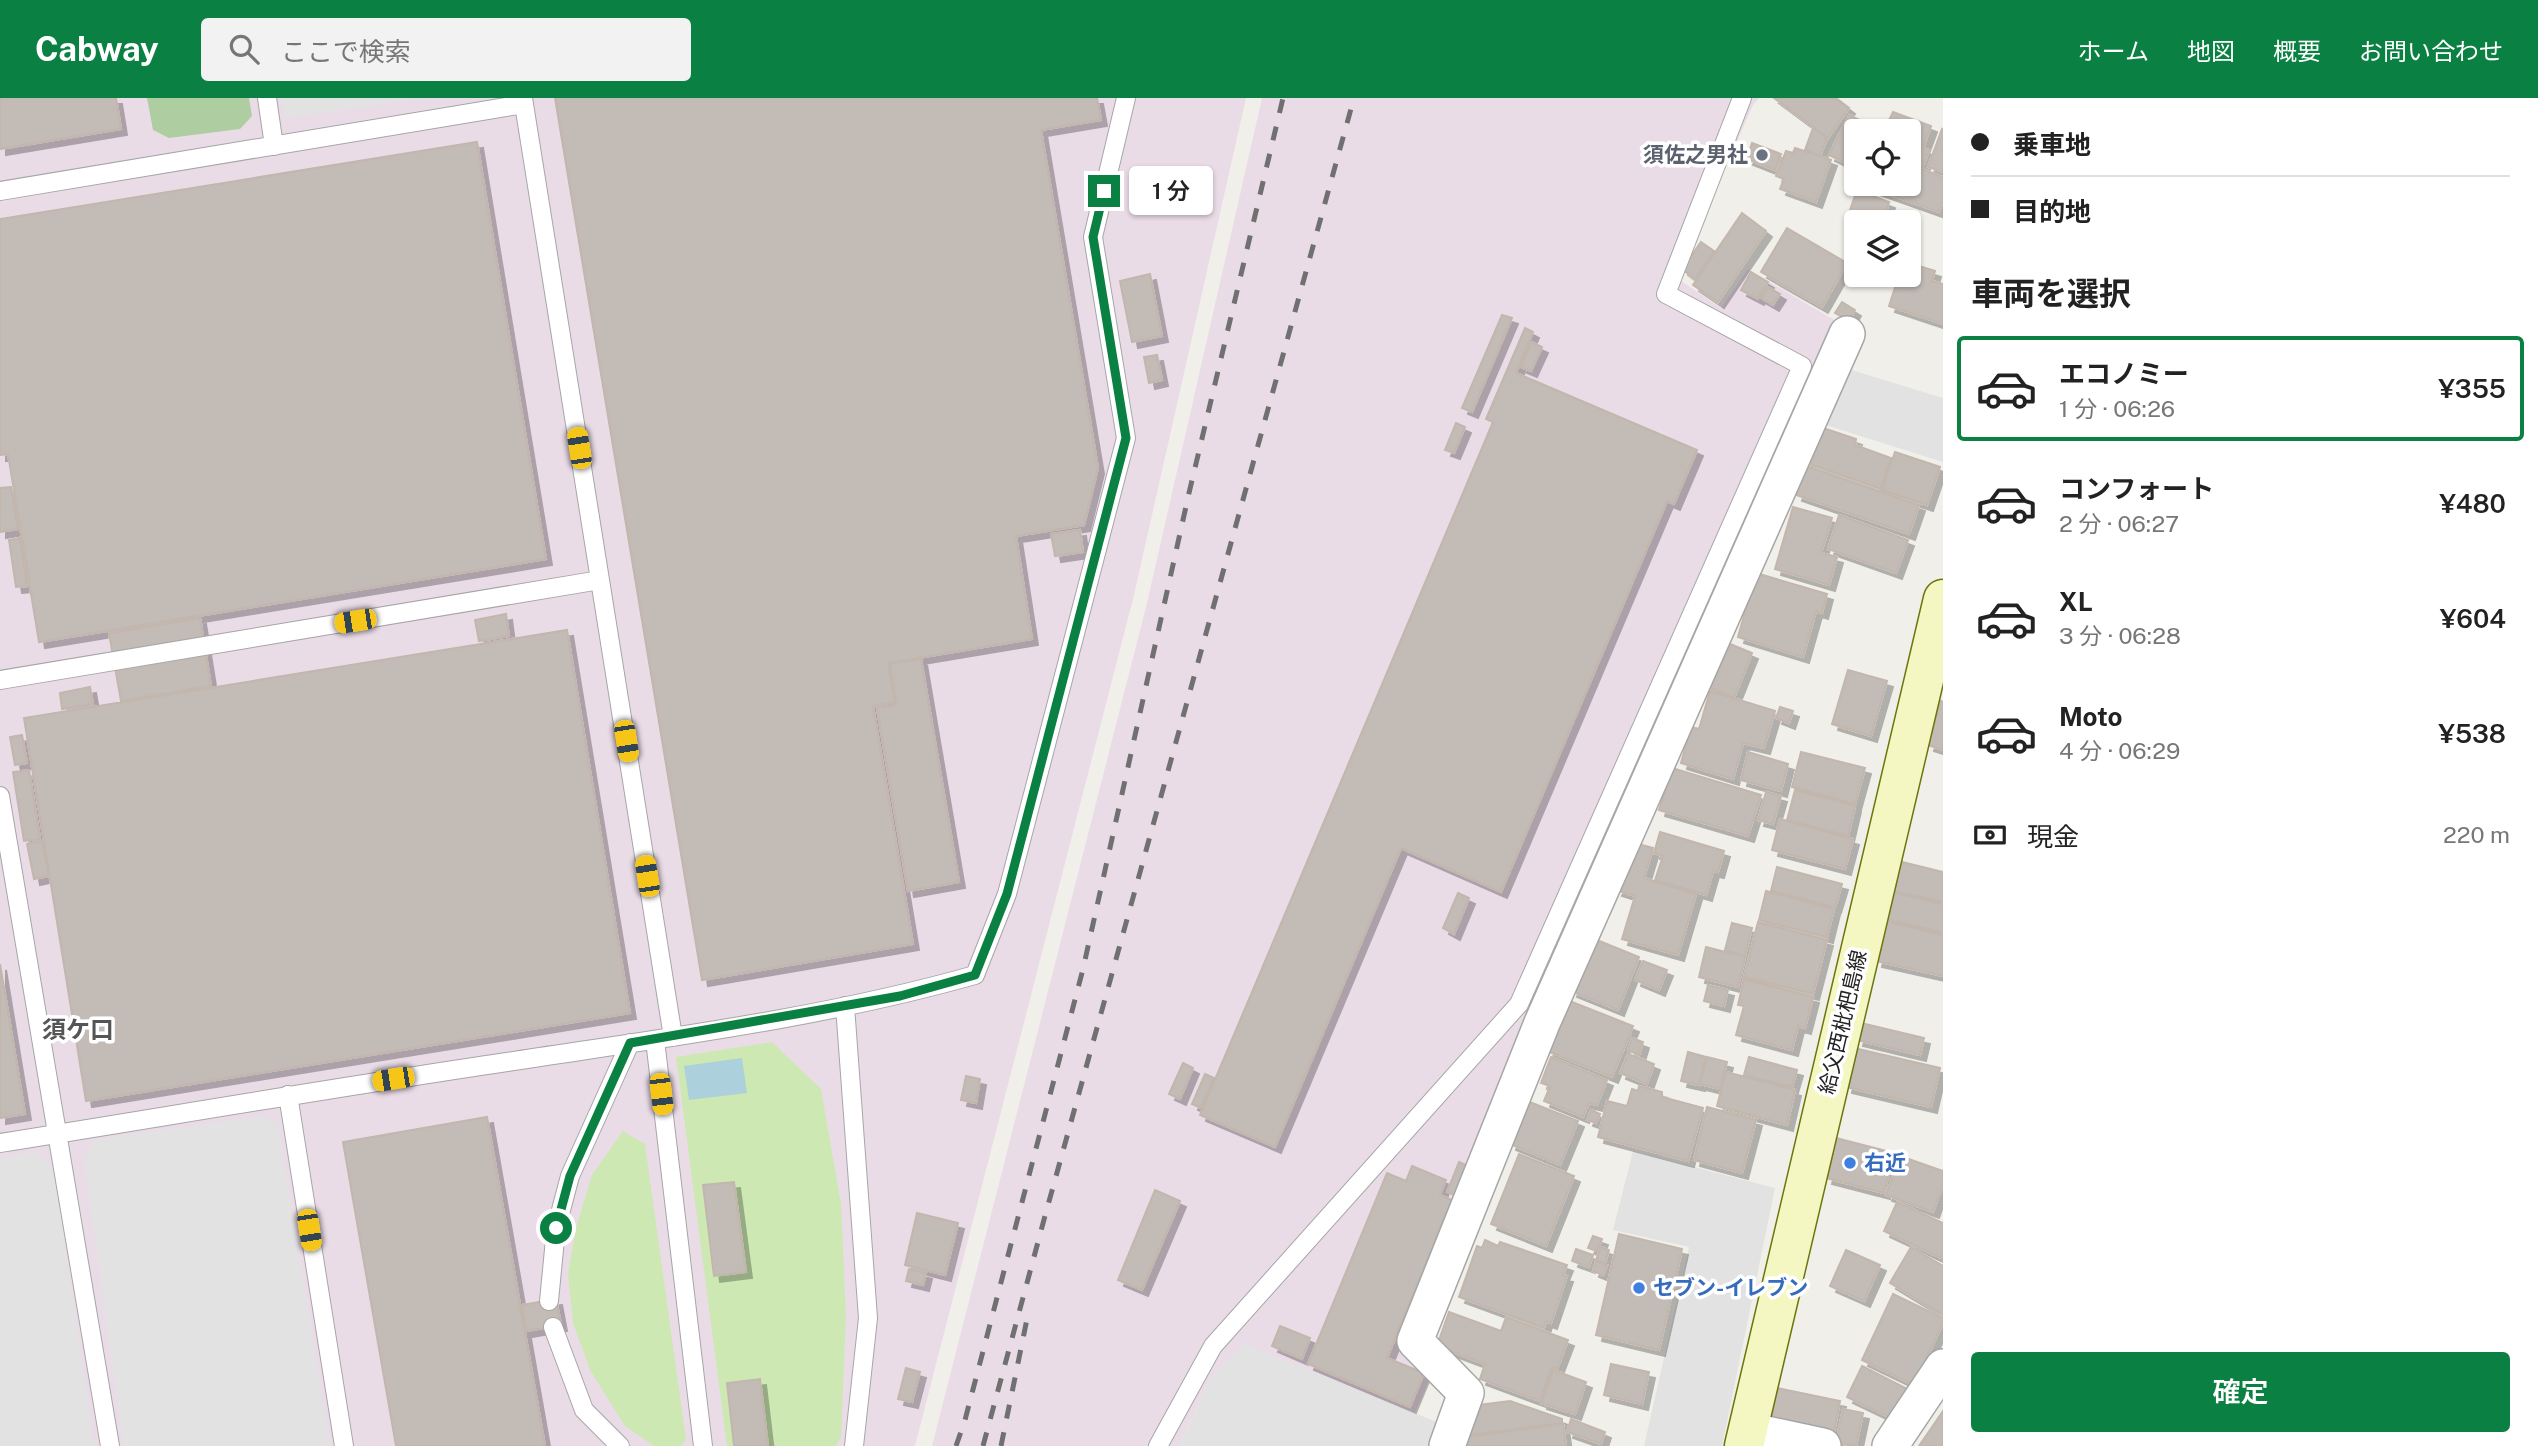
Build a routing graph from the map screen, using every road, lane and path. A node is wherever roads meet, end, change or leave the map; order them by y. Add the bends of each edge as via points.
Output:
1 (267, 98) edge
2 (1126, 98) edge
3 (1742, 98) edge
4 (523, 101) edge
5 (274, 146) junction
6 (0, 191) edge
7 (1847, 334) dead end
8 (600, 580) junction
9 (1943, 599) edge
10 (0, 680) edge
11 (0, 796) edge
12 (845, 1006) junction
13 (664, 1038) junction
14 (630, 1043) junction
15 (288, 1095) junction
16 (57, 1134) junction
17 (0, 1143) edge
18 (549, 1301) dead end
19 (553, 1327) dead end
20 (1943, 1367) edge
21 (1746, 1438) edge
22 (110, 1446) edge
23 (345, 1446) edge
24 (620, 1446) edge
25 (703, 1446) edge
26 (854, 1446) edge
27 (1158, 1446) edge
28 (1447, 1446) edge
29 (1823, 1446) edge
30 (1890, 1446) edge

1 - 5 lane
2 - 12 lane via 1093,237 1126,438 1007,894 975,975
3 - 27 lane via 1666,294 1802,366 1519,1004 1213,1346
4 - 5 lane
4 - 8 lane
5 - 6 lane
7 - 28 street via 1542,1023 1415,1341 1466,1393
8 - 10 lane
8 - 13 lane
9 - 21 main road, 給父西枇杷島線
11 - 16 lane
12 - 13 lane
12 - 26 lane via 868,1318
13 - 14 lane
13 - 25 lane
14 - 15 lane
14 - 18 lane via 570,1176 556,1228
15 - 16 lane
15 - 23 lane
16 - 17 lane
16 - 22 lane
19 - 24 lane via 584,1410
20 - 30 street
21 - 29 street

